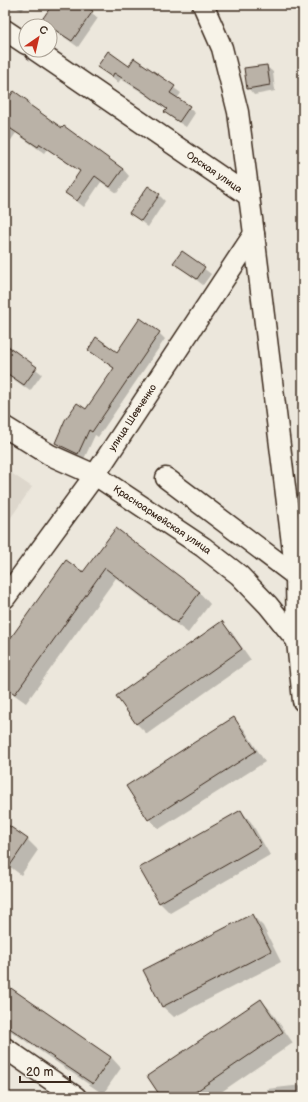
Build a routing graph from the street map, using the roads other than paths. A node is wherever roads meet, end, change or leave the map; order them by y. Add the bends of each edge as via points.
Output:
1 (203, 5) edge
2 (5, 30) edge
3 (18, 39) edge
4 (47, 58) edge
5 (249, 196) junction
6 (254, 234) junction
7 (5, 427) edge
8 (95, 475) junction
9 (166, 478) dead end
10 (296, 576) junction
11 (5, 598) edge
12 (297, 641) junction
13 (303, 701) edge
14 (5, 1048) edge
15 (76, 1097) edge

1 - 5 street, Орская улица via 222,48 238,112
2 - 3 street
4 - 5 street, Орская улица
5 - 6 street
6 - 8 street, улица Шевченко
6 - 10 street
7 - 8 street, Красноармейская улица via 50,455
8 - 11 street, улица Шевченко
8 - 12 street, Красноармейская улица via 203,547 239,575
9 - 10 street
10 - 12 street
12 - 13 street
14 - 15 street

